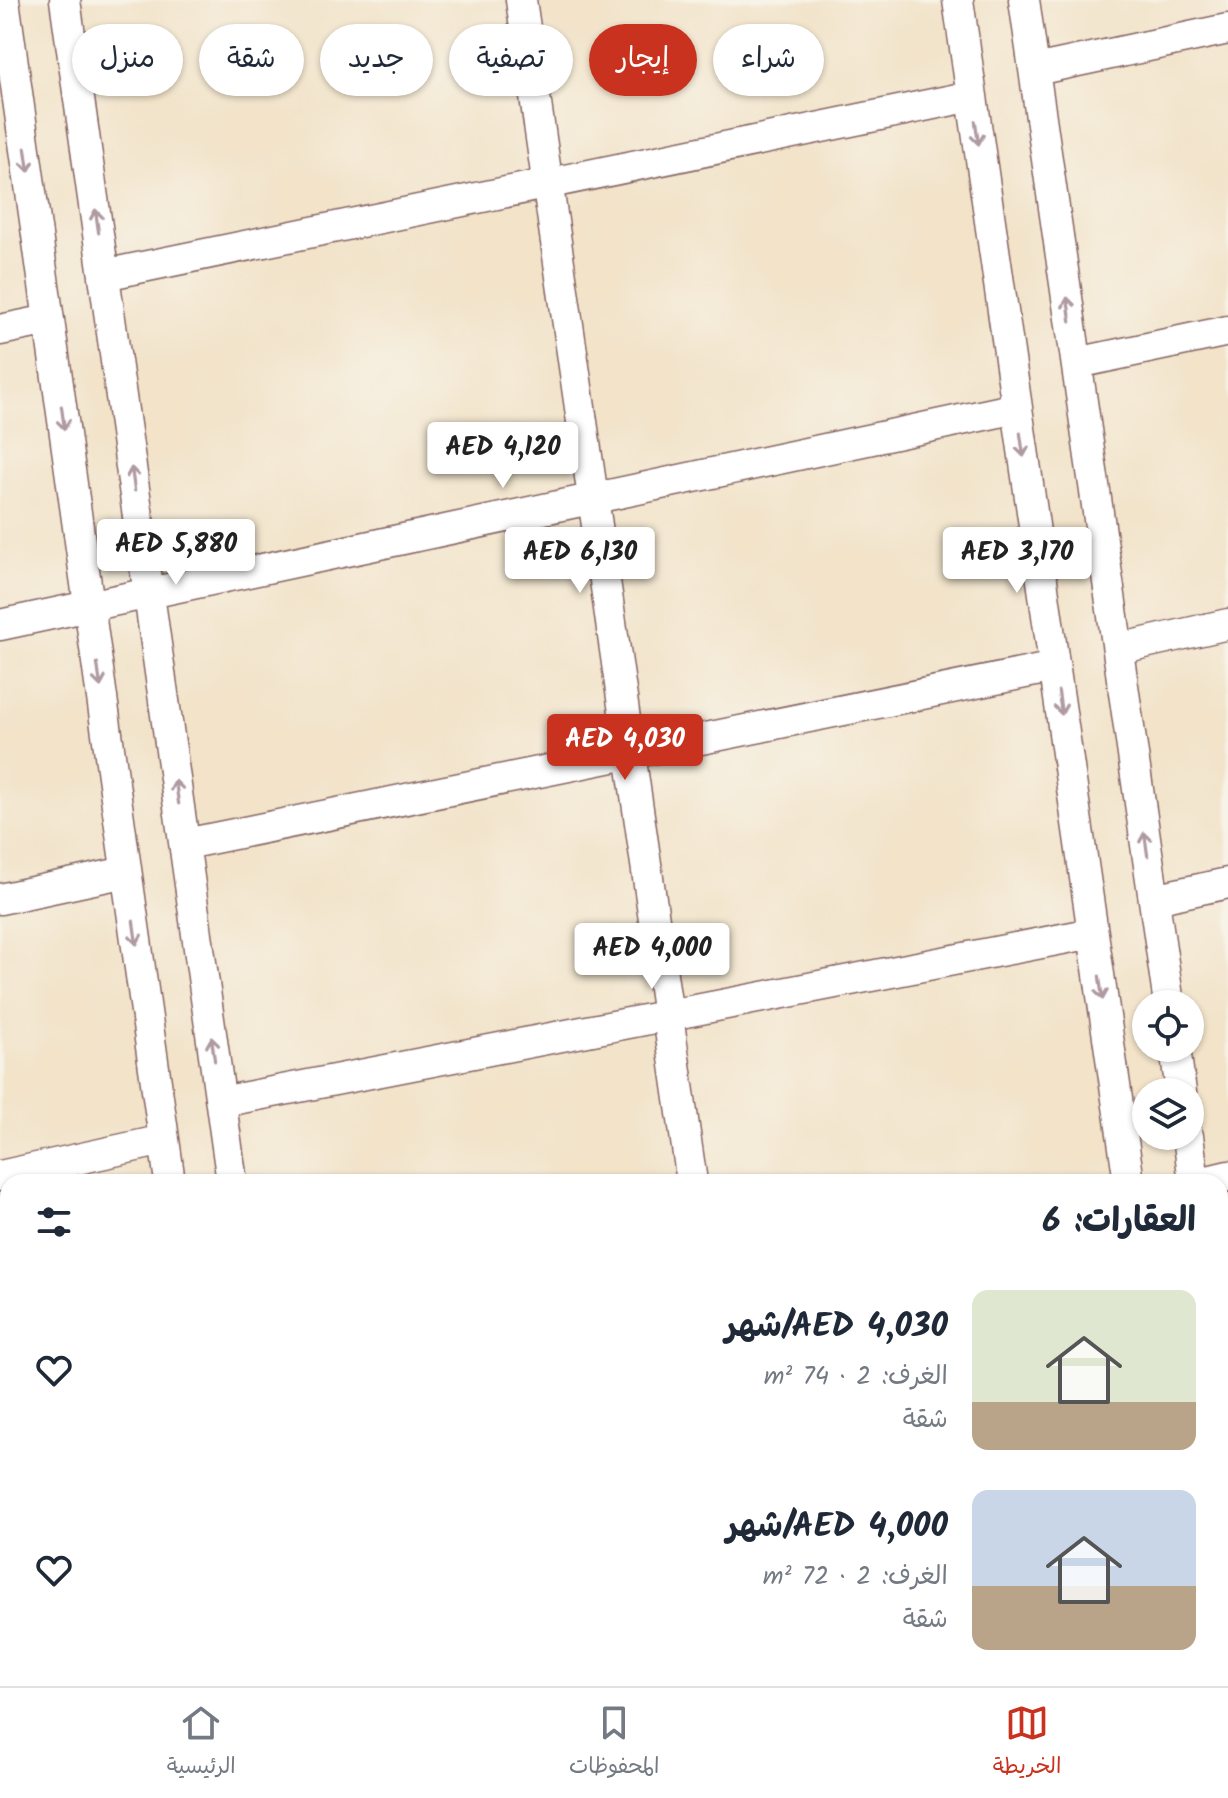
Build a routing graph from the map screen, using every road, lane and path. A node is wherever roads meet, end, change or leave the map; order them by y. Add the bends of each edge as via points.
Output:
1 (4, 0) edge
2 (66, 0) edge
3 (521, 0) edge
4 (958, 0) edge
5 (1024, 0) edge
6 (1228, 29) edge
7 (5, 47) edge
8 (1035, 70) junction
9 (972, 96) junction
10 (547, 184) junction
11 (104, 275) junction
12 (49, 320) junction
13 (0, 330) edge
14 (1228, 331) edge
15 (1077, 363) junction
16 (1017, 408) junction
17 (593, 499) junction
18 (149, 593) junction
19 (89, 606) junction
20 (1228, 624) edge
21 (0, 625) edge
22 (1118, 649) junction
23 (1055, 667) junction
24 (630, 753) junction
25 (185, 844) junction
26 (126, 872) junction
27 (1228, 883) edge
28 (0, 899) edge
29 (1154, 899) junction
30 (1093, 933) junction
31 (1167, 990) edge
32 (668, 1016) junction
33 (221, 1102) junction
34 (164, 1140) junction
35 (1190, 1150) edge
36 (9, 1174) edge
37 (169, 1174) edge
38 (231, 1174) edge
39 (691, 1174) edge
40 (1128, 1174) edge
41 (1193, 1174) edge

1 - 7 street
11 -> 2 street
3 - 10 street
4 - 9 street
5 - 8 street
6 - 8 street
7 -> 12 street
15 -> 8 street
9 - 10 street
9 -> 16 street
10 - 11 street
10 - 17 street
18 -> 11 street
12 - 13 street
12 -> 19 street
14 - 15 street
15 - 22 street
16 - 17 street
16 -> 23 street
17 - 18 street
17 - 24 street
18 - 19 street
25 -> 18 street
19 - 21 street
19 -> 26 street
20 - 22 street
29 -> 22 street
23 - 24 street
23 -> 30 street
24 - 25 street
24 - 32 street
33 -> 25 street
26 - 28 street
26 -> 34 street
27 - 29 street
29 - 31 street
30 - 32 street
30 -> 40 street
32 - 33 street
32 - 39 street
33 - 38 street
34 - 36 street
34 - 37 street
35 - 41 street

